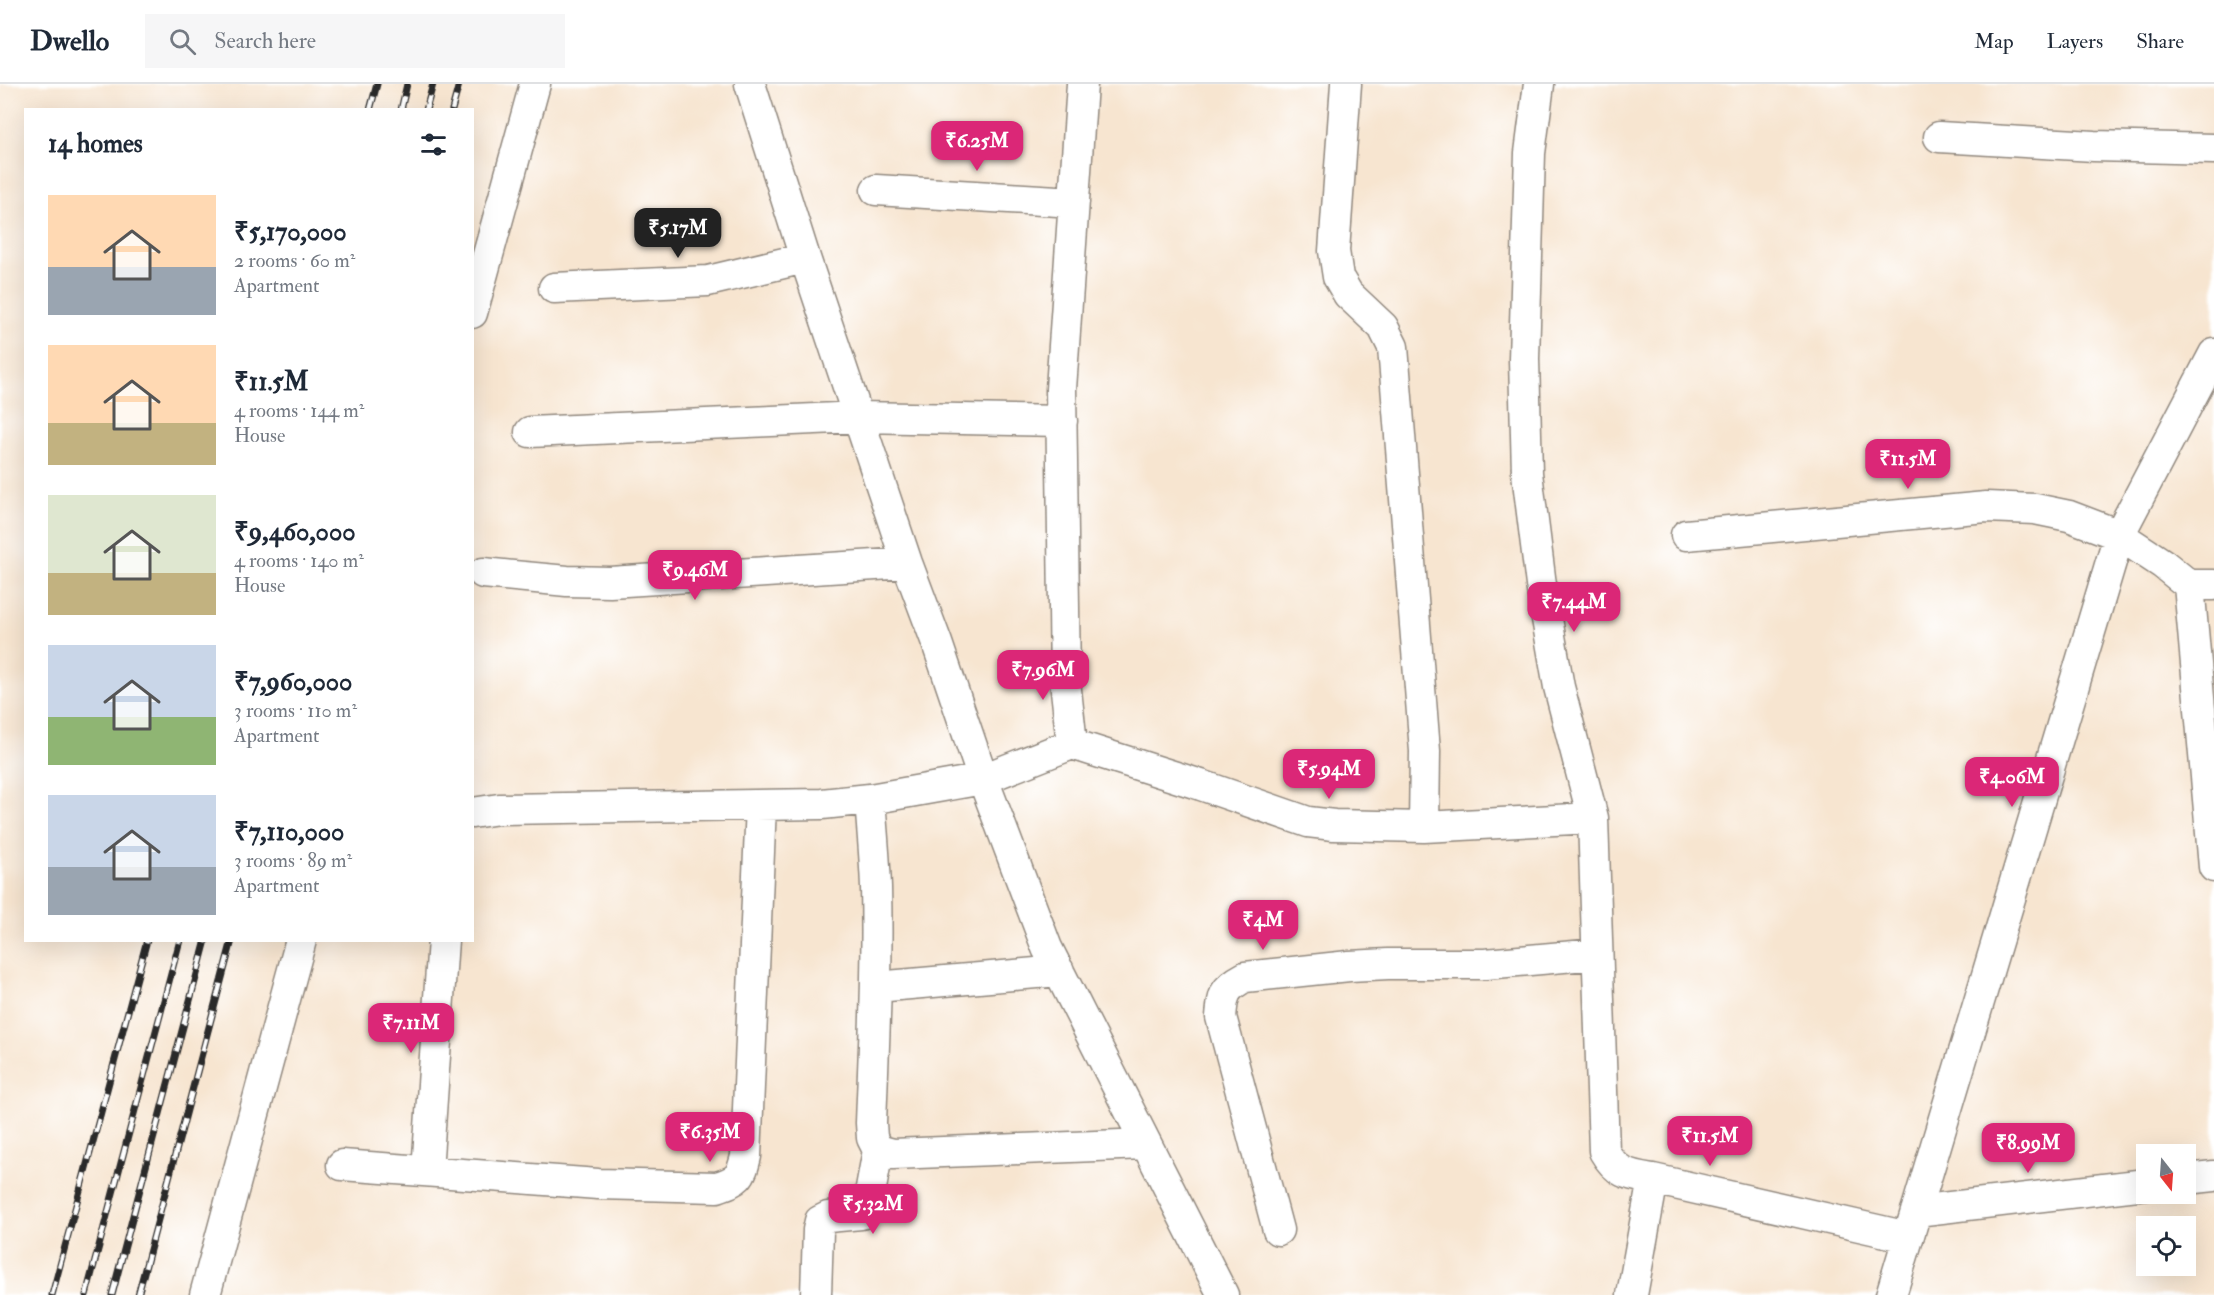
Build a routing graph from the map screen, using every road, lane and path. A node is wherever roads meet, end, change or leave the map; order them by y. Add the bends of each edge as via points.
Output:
1 (535, 84) edge
2 (750, 84) edge
3 (1082, 84) edge
4 (1346, 84) edge
5 (1539, 84) edge
6 (1939, 137) dead end
7 (2214, 149) edge
8 (876, 190) dead end
9 (1074, 202) junction
10 (805, 258) junction
11 (554, 288) dead end
12 (474, 306) edge
13 (2214, 354) edge
14 (859, 417) junction
15 (1062, 421) junction
16 (530, 432) dead end
17 (1686, 534) dead end
18 (2119, 535) junction
19 (907, 563) junction
20 (483, 573) dead end
21 (2202, 585) edge
22 (1072, 744) junction
23 (983, 779) junction
24 (2210, 780) edge
25 (870, 800) junction
26 (761, 805) junction
27 (474, 813) edge
28 (1593, 818) junction
29 (1424, 827) junction
30 (2214, 867) edge
31 (301, 942) edge
32 (443, 942) edge
33 (1597, 954) junction
34 (1059, 971) junction
35 (876, 987) junction
36 (1145, 1144) junction
37 (878, 1150) junction
38 (342, 1165) dead end
39 (427, 1171) junction
40 (2214, 1176) edge
41 (2196, 1178) edge
42 (1653, 1179) junction
43 (2136, 1186) edge
44 (1912, 1224) junction
45 (1278, 1230) dead end
46 (205, 1295) edge
47 (816, 1295) edge
48 (1223, 1295) edge
49 (1632, 1295) edge
50 (1891, 1295) edge

1 - 12 street
2 - 10 street
3 - 9 street
4 - 29 street via 1334,251 1338,278 1348,294 1383,327 1393,347 1425,751
5 - 28 street via 1530,153 1525,336 1527,473 1559,687
6 - 7 street
8 - 9 street
9 - 15 street
10 - 11 street via 708,281
10 - 14 street
13 - 18 street
14 - 15 street
14 - 16 street
14 - 19 street
15 - 22 street via 1065,681
17 - 18 street via 1986,507 2035,509 2069,516
18 - 21 street
18 - 44 street
19 - 20 street via 610,582
19 - 23 street
21 - 24 street
22 - 23 street
22 - 29 street via 1308,822
23 - 25 street
23 - 34 street
24 - 30 street
25 - 26 street
25 - 35 street via 876,886
26 - 27 street via 499,809
26 - 39 street via 746,1156 742,1172 734,1182 717,1187 598,1184
28 - 29 street
28 - 33 street
31 - 46 street
32 - 39 street
33 - 42 street via 1604,1151 1619,1170
33 - 45 street via 1485,964 1349,966 1245,977 1232,984 1222,996 1221,1017
34 - 35 street
34 - 36 street
35 - 37 street via 871,1123
36 - 37 street via 893,1154
36 - 48 street
37 - 47 street via 870,1199 861,1214 828,1216 820,1221
38 - 39 street
40 - 41 street
42 - 44 street
42 - 49 street
43 - 44 street
44 - 50 street

